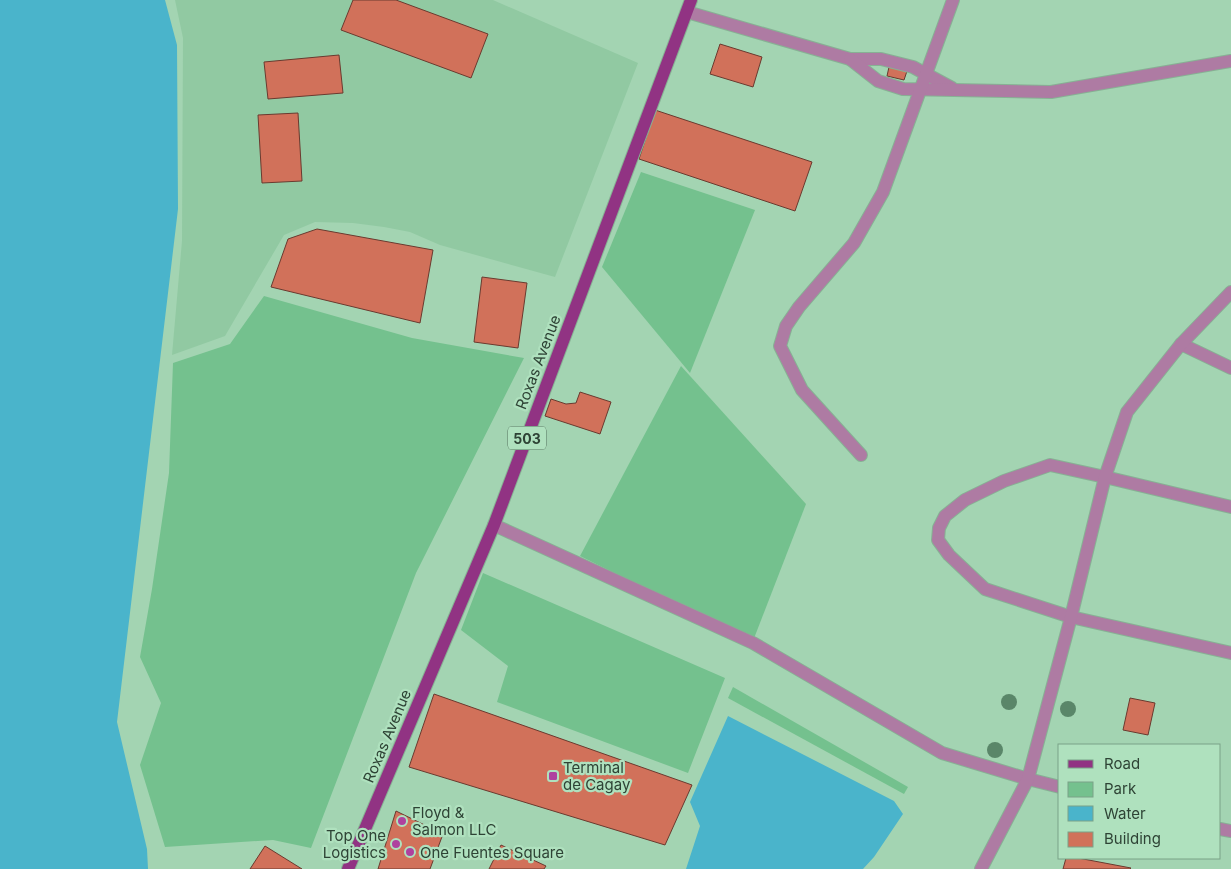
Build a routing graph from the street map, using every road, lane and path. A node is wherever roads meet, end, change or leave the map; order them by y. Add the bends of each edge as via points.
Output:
1 (952, 0) edge
2 (689, 6) edge
3 (850, 59) junction
4 (1231, 60) edge
5 (926, 75) junction
6 (920, 89) junction
7 (954, 90) junction
8 (1231, 292) edge
9 (1181, 344) junction
10 (1231, 368) edge
11 (861, 454) dead end
12 (1105, 477) junction
13 (1231, 507) edge
14 (494, 525) junction
15 (1071, 617) junction
16 (1231, 653) edge
17 (1028, 779) junction
18 (1058, 786) edge
19 (348, 869) edge
20 (981, 869) edge

1 - 5 street
2 - 3 street
2 - 14 main road, Roxas Avenue / 503
3 - 5 street via 881,59 913,67
3 - 6 street via 878,80 902,89
4 - 7 street via 1051,92
5 - 6 street
5 - 7 street
6 - 7 street
6 - 11 street via 883,192 854,243 786,326 780,346 802,390
8 - 9 street
9 - 10 street
9 - 12 street via 1127,412
12 - 13 street
12 - 15 street
12 - 15 street via 1050,465 1004,481 965,500 945,516 940,528 938,540 949,555 985,588
14 - 17 street via 753,643 942,753
14 - 19 main road, Roxas Avenue / 503
15 - 16 street
15 - 17 street
17 - 18 street
17 - 20 street

